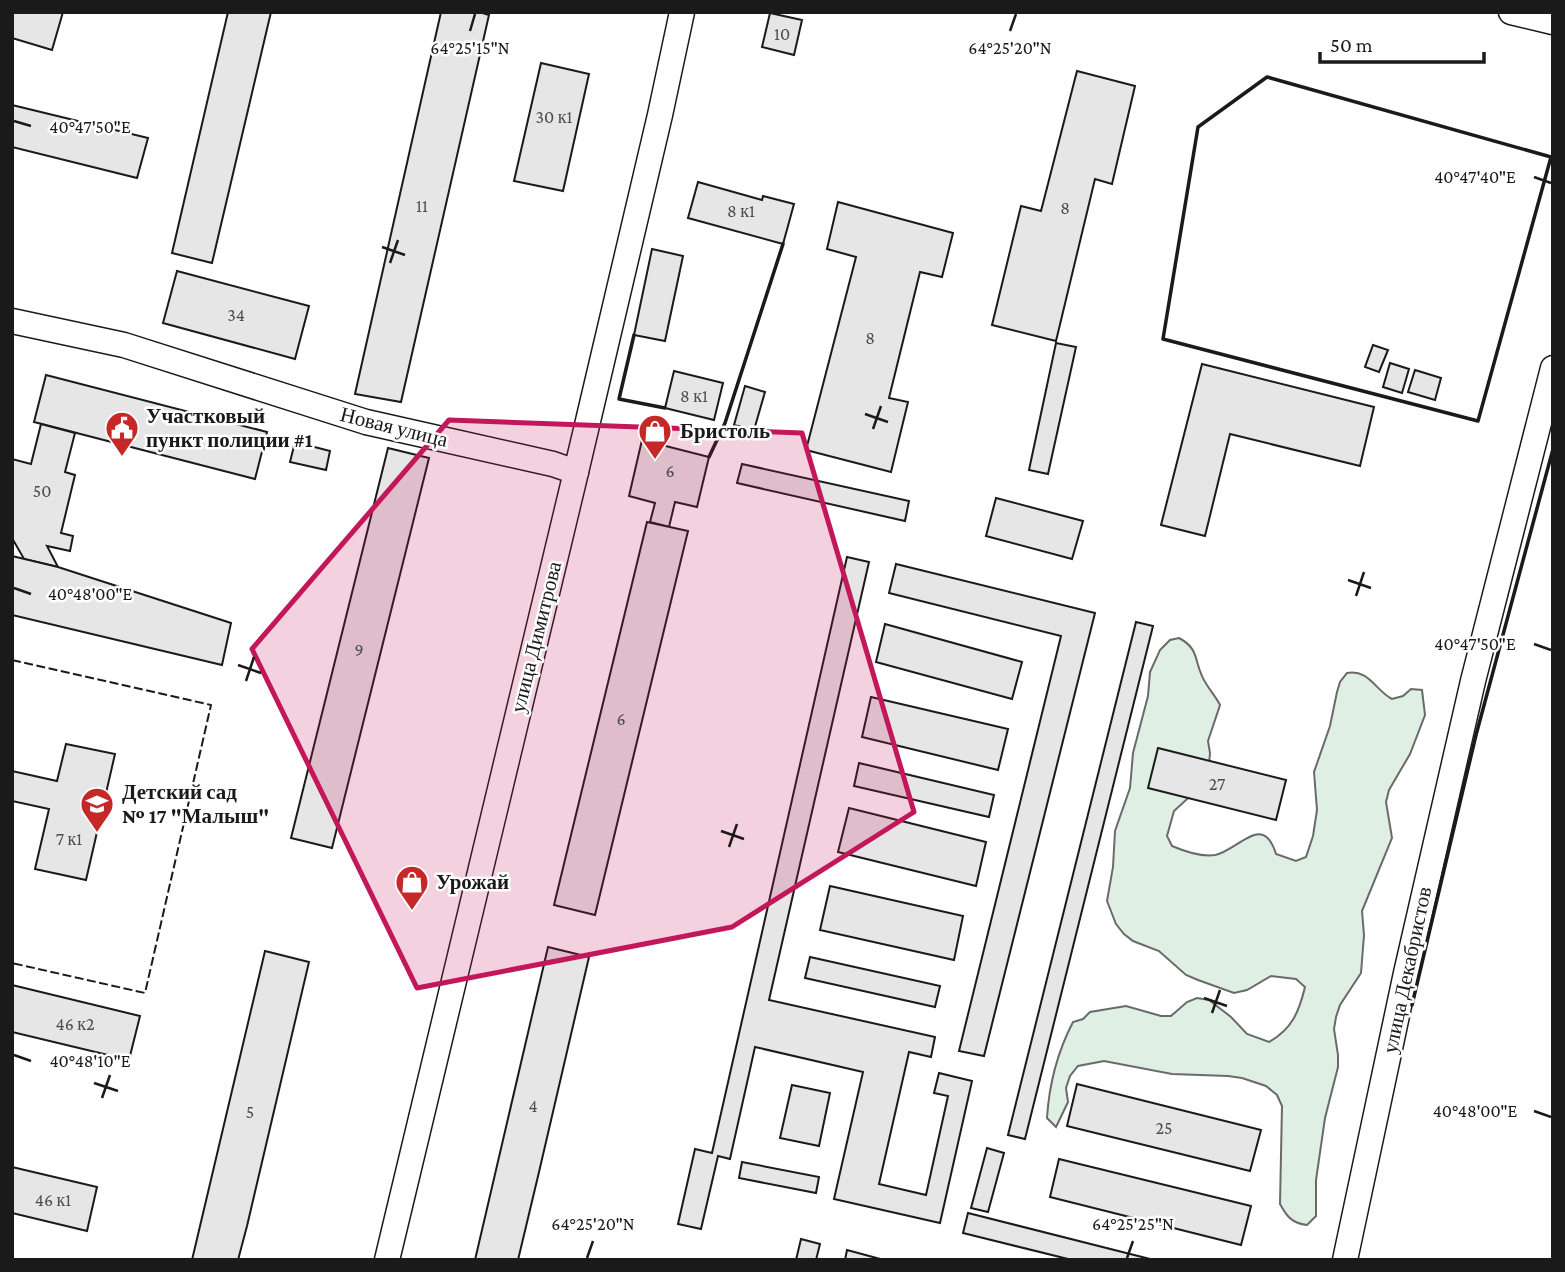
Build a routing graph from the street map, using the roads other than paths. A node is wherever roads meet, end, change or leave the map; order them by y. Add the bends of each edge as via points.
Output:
1 (682, 12) edge
2 (1511, 12) edge
3 (1553, 22) edge
4 (12, 321) edge
5 (1553, 369) edge
6 (576, 472) junction
7 (387, 1260) edge
8 (1345, 1260) edge

1 - 6 street, улица Димитрова
2 - 3 street
4 - 6 street, Новая улица via 124,345 366,422
5 - 8 street, улица Декабристов via 1473,681
6 - 7 street, улица Димитрова

